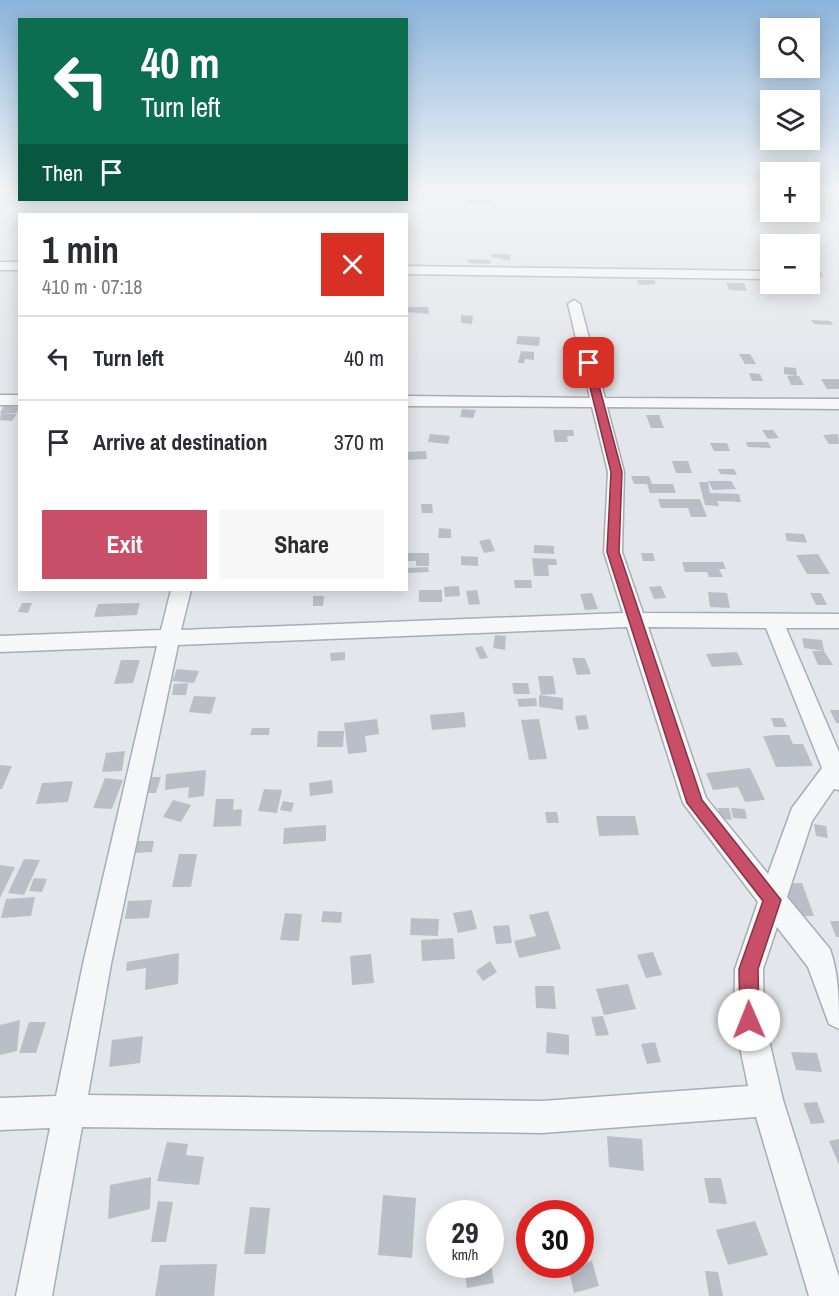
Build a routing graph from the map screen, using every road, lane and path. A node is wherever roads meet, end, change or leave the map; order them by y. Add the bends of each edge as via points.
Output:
1 (18, 266) edge
2 (2, 268) edge
3 (408, 270) edge
4 (760, 275) edge
5 (574, 304) dead end
6 (0, 400) edge
7 (18, 400) edge
8 (408, 401) edge
9 (598, 402) junction
10 (839, 404) edge
11 (181, 591) edge
12 (635, 620) junction
13 (774, 621) junction
14 (839, 621) edge
15 (169, 637) junction
16 (0, 644) edge
17 (837, 775) edge
18 (772, 900) junction
19 (839, 1014) edge
20 (767, 1100) junction
21 (70, 1111) junction
22 (0, 1114) edge
23 (34, 1296) edge
24 (827, 1296) edge

1 - 2 street
3 - 4 street
5 - 9 street
6 - 7 street
8 - 9 street
9 - 10 street
9 - 12 street via 616,472 613,552
11 - 15 street
12 - 13 street
12 - 15 street
12 - 18 street via 695,803
13 - 14 street
13 - 17 street
15 - 16 street
15 - 21 street via 97,964
17 - 18 street via 801,816
18 - 19 street via 820,959
18 - 20 street via 748,969 749,1020
20 - 21 street via 542,1117
20 - 24 street
21 - 22 street
21 - 23 street

